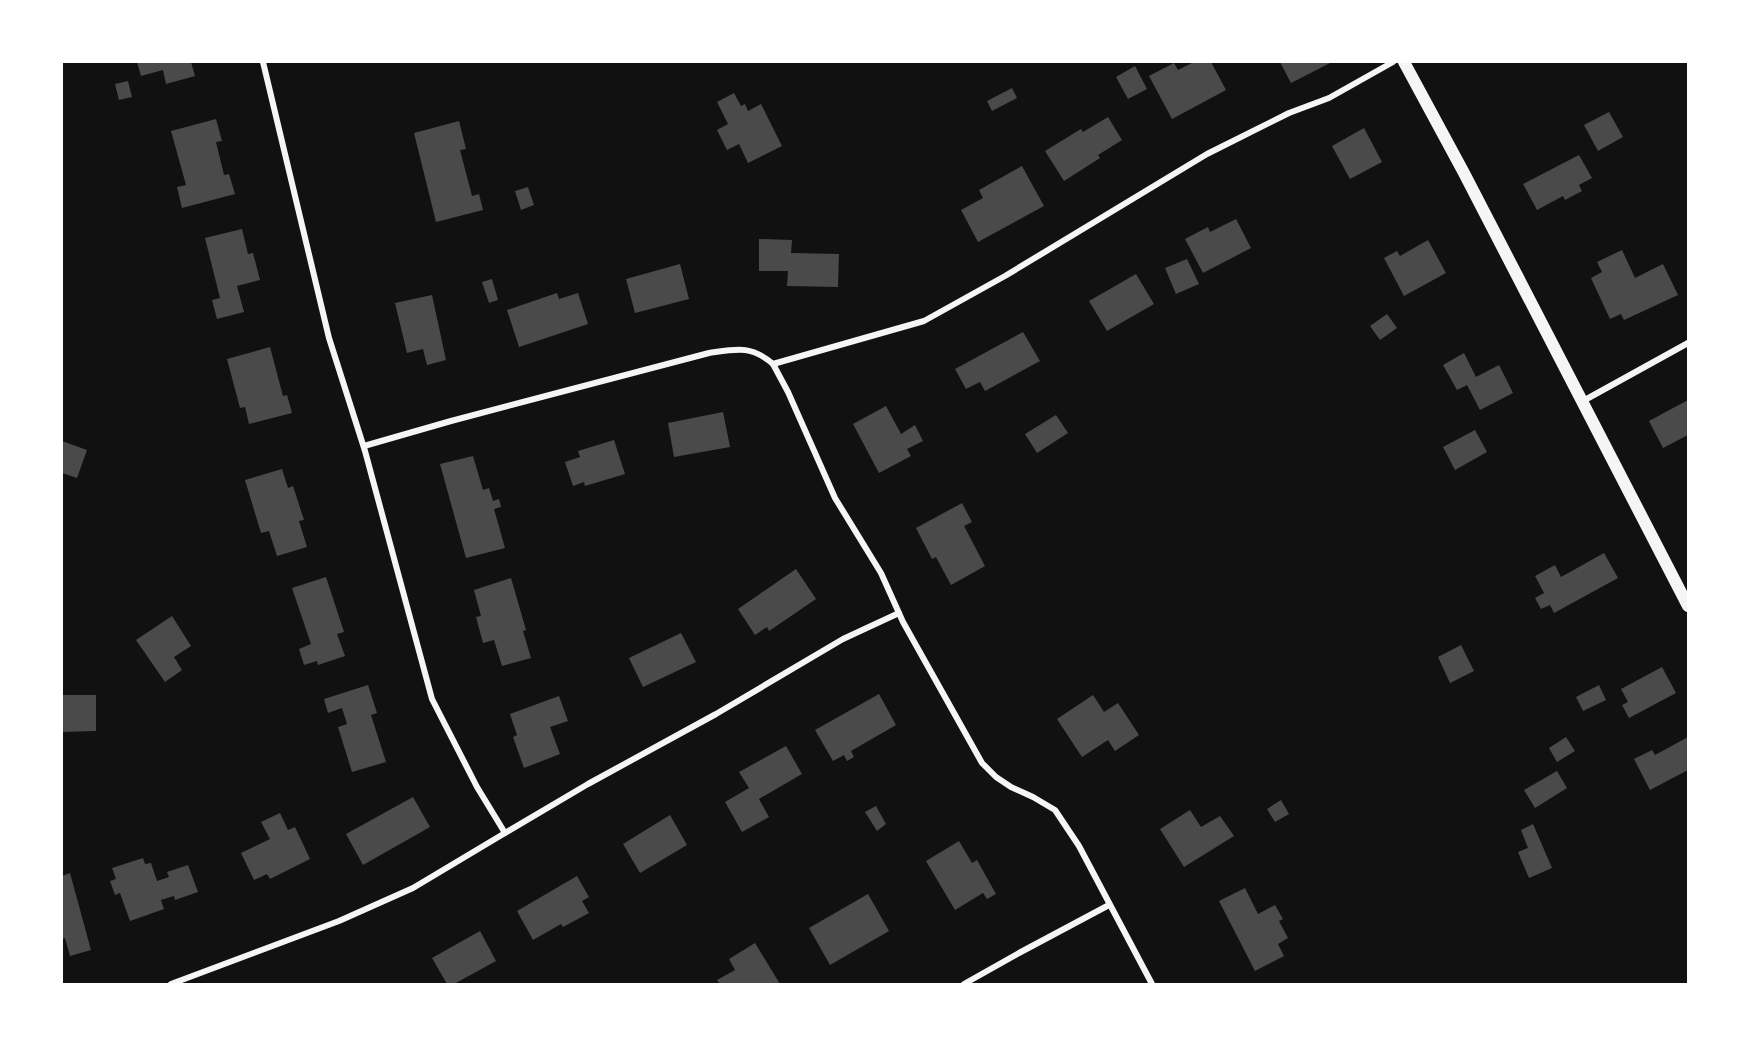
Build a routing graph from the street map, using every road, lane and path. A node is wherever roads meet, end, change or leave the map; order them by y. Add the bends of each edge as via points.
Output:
1 (263, 62) edge
2 (1393, 62) edge
3 (1404, 62) edge
4 (1689, 343) edge
5 (773, 364) junction
6 (1583, 400) junction
7 (364, 446) junction
8 (1689, 606) edge
9 (899, 613) junction
10 (505, 833) junction
11 (1109, 905) junction
12 (171, 984) edge
13 (964, 984) edge
14 (1152, 984) edge

1 - 7 street via 329,338
2 - 5 street via 1329,98 1288,113 1207,154 924,321
3 - 6 main road
4 - 6 street
5 - 7 street via 746,349 709,353
5 - 9 street via 835,498 881,573
6 - 8 main road
7 - 10 street via 432,699
9 - 10 street via 843,639
9 - 11 street via 982,763 1011,787 1055,810 1079,846
10 - 12 street via 413,888 339,921
11 - 13 street
11 - 14 street

